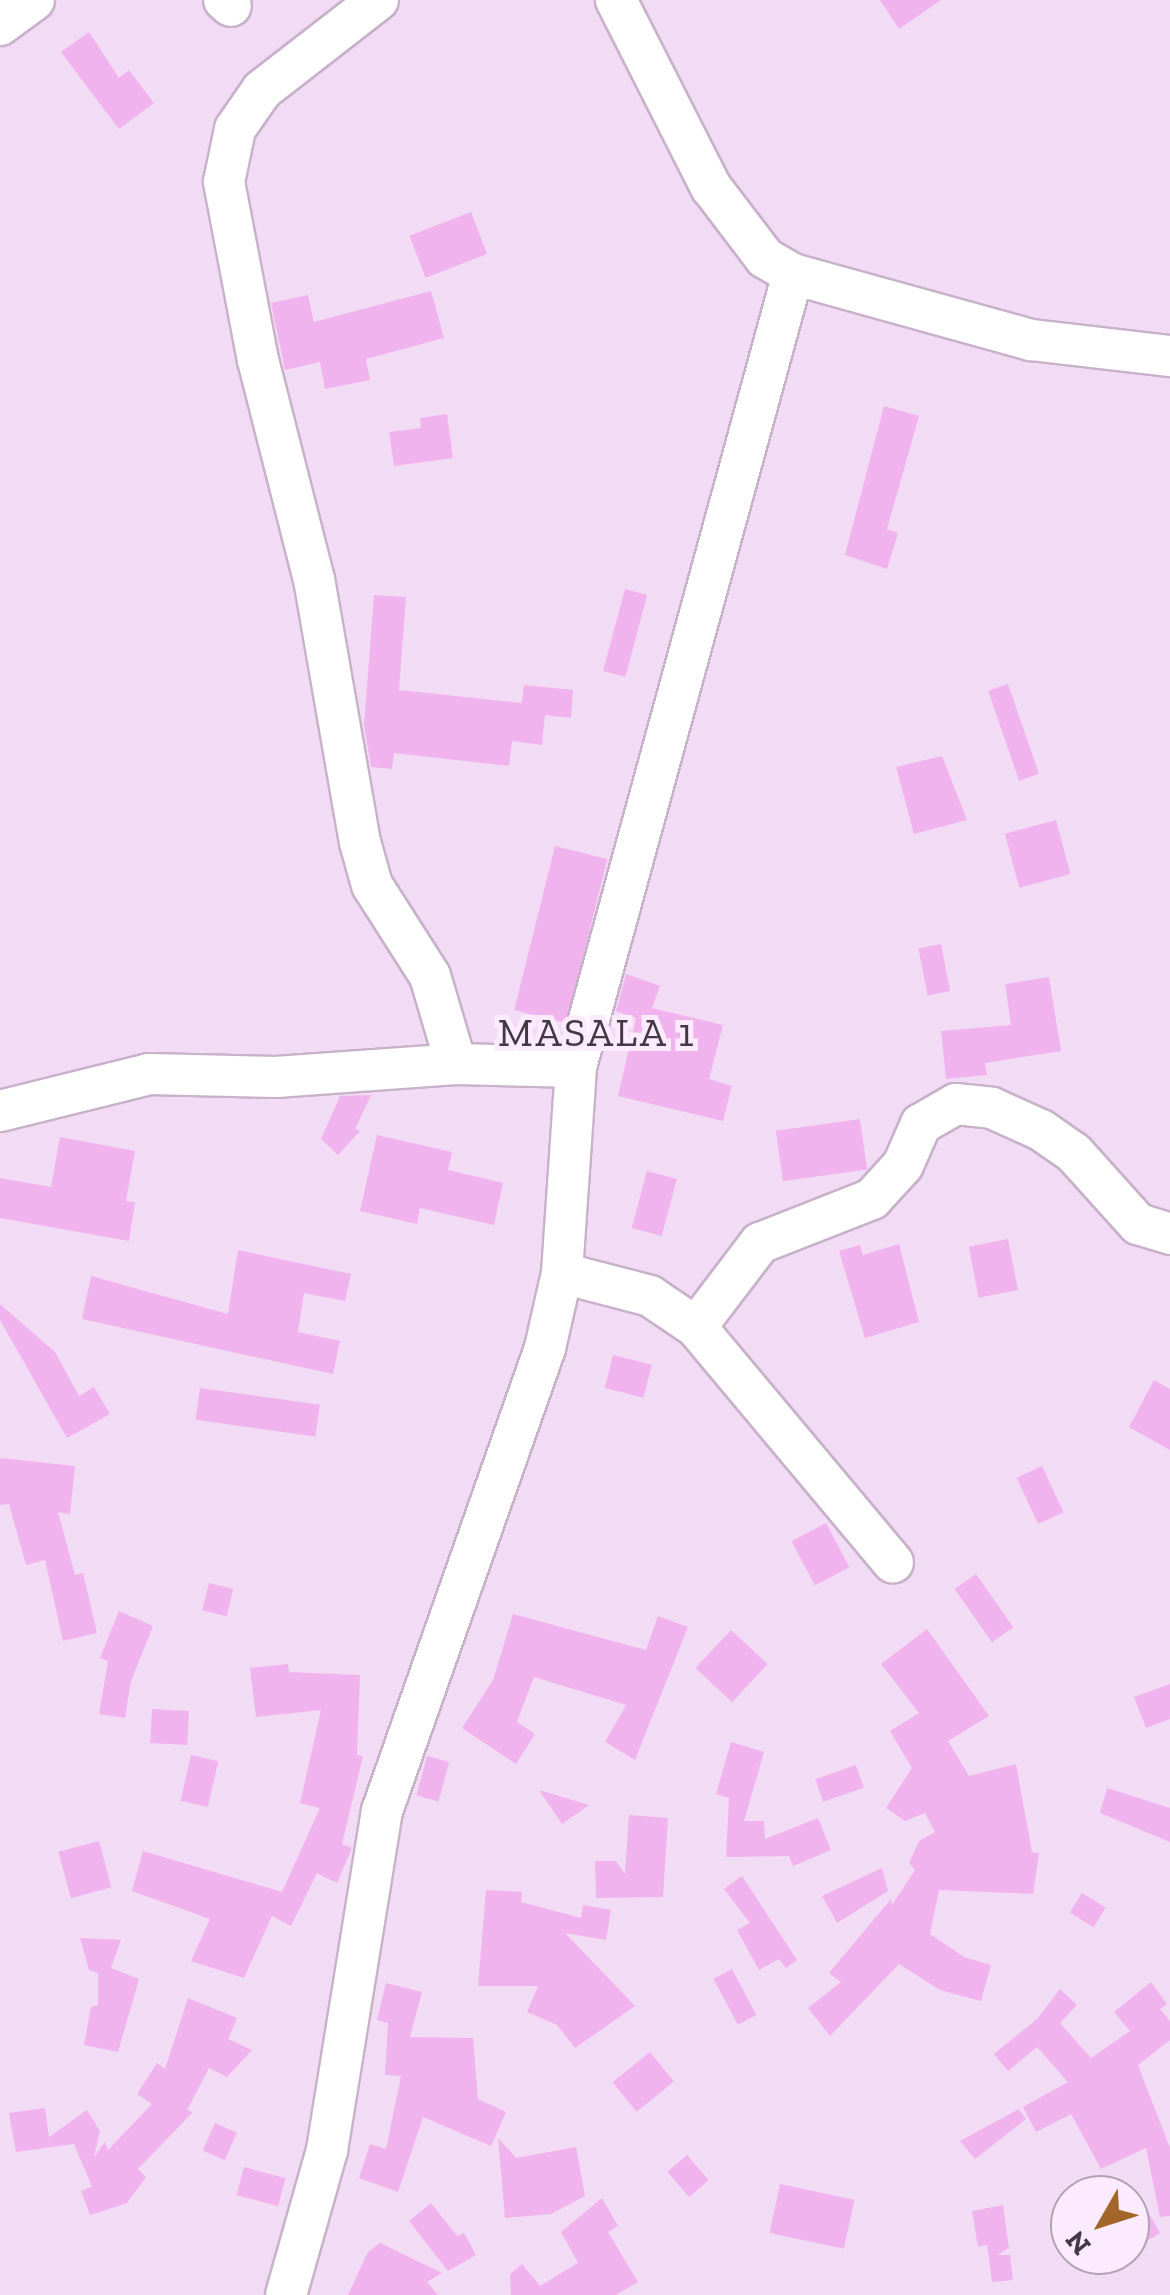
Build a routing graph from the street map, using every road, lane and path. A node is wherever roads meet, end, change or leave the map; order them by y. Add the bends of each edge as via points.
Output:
1 (34, 0) edge
2 (378, 0) edge
3 (616, 0) edge
4 (0, 25) edge
5 (793, 274) junction
6 (1170, 356) edge
7 (456, 1064) junction
8 (576, 1067) junction
9 (0, 1111) edge
10 (1170, 1234) edge
11 (562, 1274) junction
12 (696, 1328) junction
13 (893, 1562) dead end
14 (286, 2295) edge

1 - 4 street
2 - 7 street via 262,90 235,129 224,182 258,360 314,579 360,842 372,885 440,1000
3 - 5 street via 736,228 764,258
5 - 6 street via 1030,340
5 - 8 street
7 - 8 street
7 - 9 street via 292,1076 149,1074
8 - 11 street
10 - 12 street via 1138,1224 1074,1153 1041,1130 992,1108 956,1104 921,1124 904,1165 872,1199 760,1243
11 - 12 street via 650,1296
11 - 14 street via 544,1348 382,1811 328,2150
12 - 13 street

